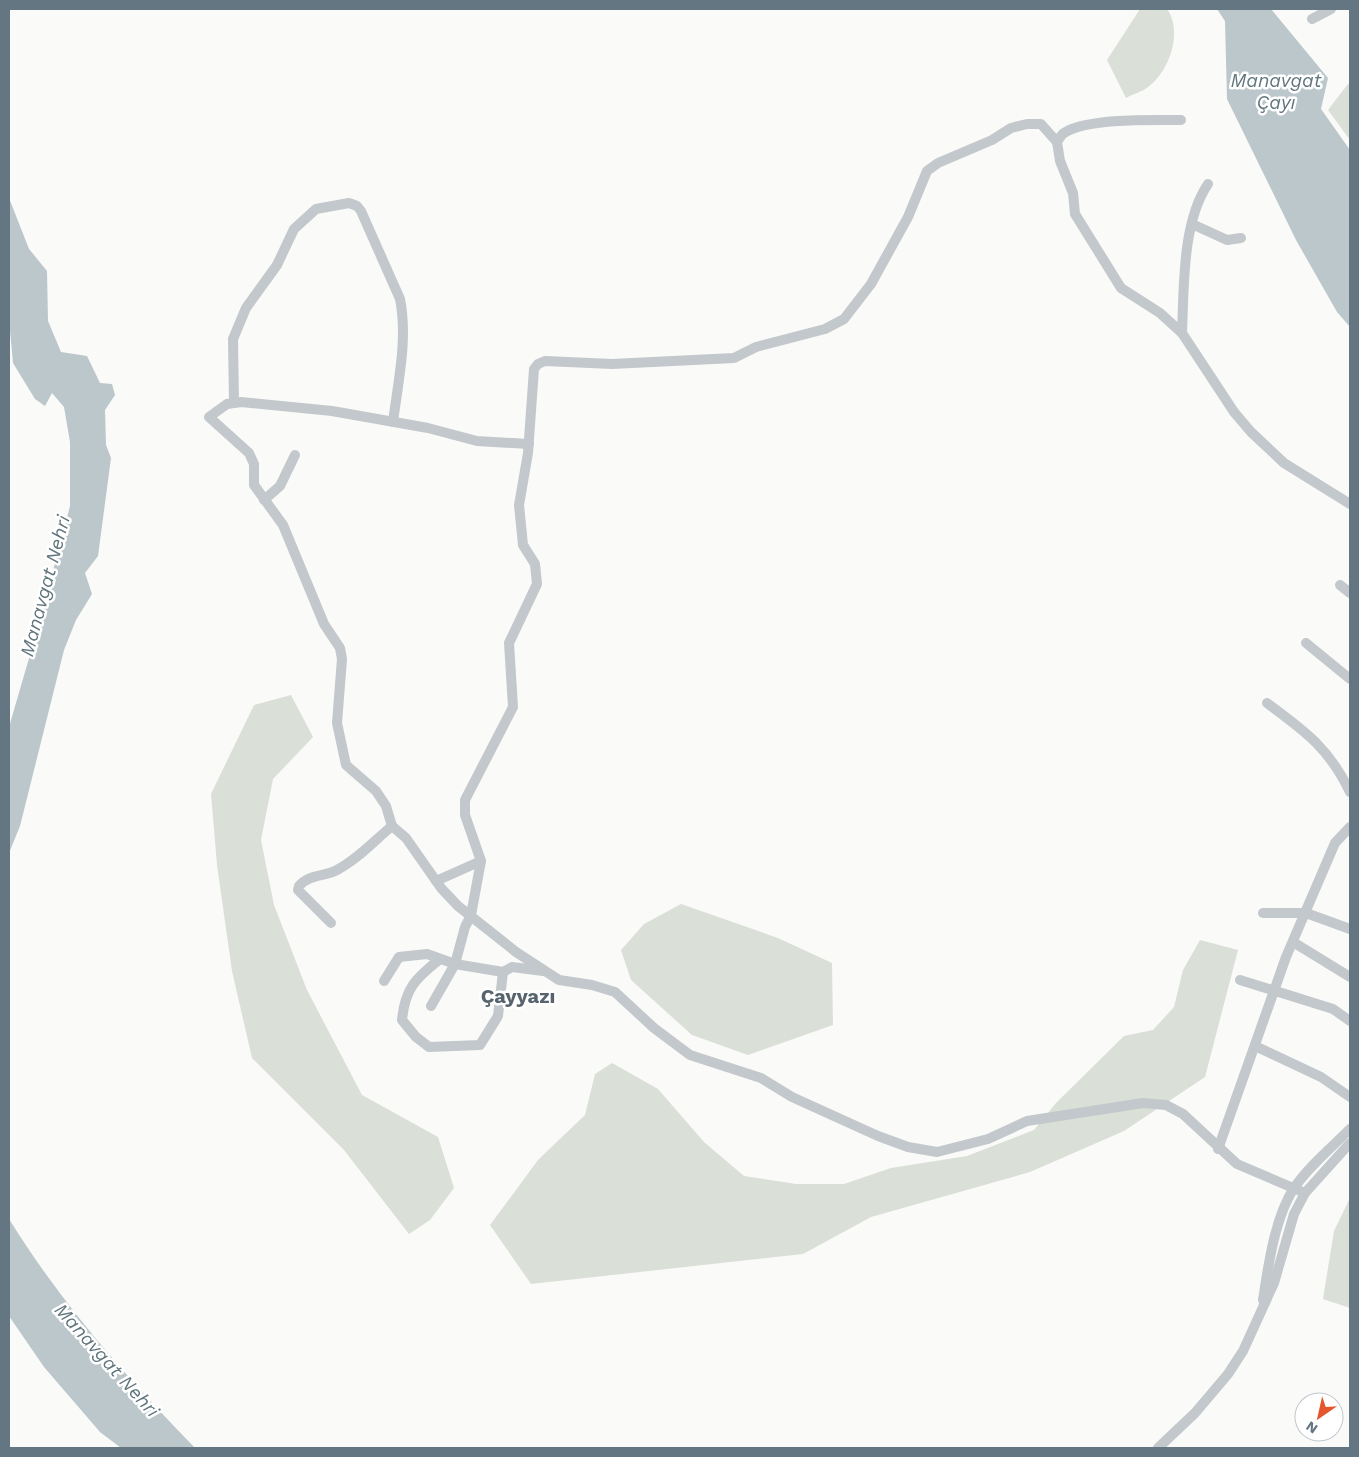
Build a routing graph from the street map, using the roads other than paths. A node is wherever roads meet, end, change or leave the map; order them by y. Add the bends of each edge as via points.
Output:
1 (1331, 9) edge
2 (1312, 19) dead end
3 (1181, 120) dead end
4 (1057, 142) junction
5 (1208, 184) dead end
6 (1192, 224) junction
7 (1241, 238) dead end
8 (1182, 333) junction
9 (234, 403) junction
10 (393, 422) junction
11 (529, 444) junction
12 (295, 455) dead end
13 (264, 500) junction
14 (1350, 504) edge
15 (1340, 586) dead end
16 (1350, 593) edge
17 (1306, 642) dead end
18 (1350, 679) edge
19 (1267, 703) dead end
20 (1350, 792) edge
21 (392, 826) junction
22 (1350, 826) edge
23 (481, 861) junction
24 (436, 881) junction
25 (1263, 913) dead end
26 (1306, 913) junction
27 (471, 915) junction
28 (330, 923) dead end
29 (1350, 929) edge
30 (1293, 942) junction
31 (440, 959) junction
32 (455, 964) junction
33 (503, 972) junction
34 (547, 972) junction
35 (1350, 978) edge
36 (1240, 980) dead end
37 (384, 981) dead end
38 (1274, 990) junction
39 (431, 1006) dead end
40 (1350, 1021) edge
41 (1254, 1046) junction
42 (1350, 1097) edge
43 (1350, 1129) edge
44 (1350, 1143) edge
45 (1218, 1149) junction
46 (1294, 1188) junction
47 (1304, 1193) junction
48 (1261, 1310) junction
49 (1158, 1448) edge

1 - 2 street
3 - 4 street via 1086,125 1063,133
4 - 8 street via 1060,161 1073,193 1075,214 1121,288 1160,313
4 - 11 street via 1041,124 1027,124 1011,128 927,171 908,217 871,284 844,319 825,329 756,347 734,358 612,364 545,361 538,364 534,369
5 - 6 street
6 - 7 street via 1227,240
6 - 8 street
8 - 14 street via 1234,412 1251,432 1284,463
9 - 10 street via 332,411
9 - 10 street via 233,340 246,308 305,216 316,209 349,203 361,211 402,306 402,353
9 - 13 street via 227,404 209,417 249,454 254,464 254,485
10 - 11 street via 477,441
11 - 23 street via 519,505 523,545 535,564 536,584 509,643 513,707 466,800 465,815
12 - 13 street via 280,486
13 - 21 street via 283,525 324,624 340,648 337,723 346,764 376,791 386,806
15 - 16 street
17 - 18 street
19 - 20 street via 1324,748
21 - 24 street via 406,838
21 - 28 street via 336,871 314,877 299,886 304,898
22 - 26 street via 1335,843
23 - 24 street
23 - 27 street
24 - 27 street via 458,906
25 - 26 street
26 - 29 street
26 - 30 street
27 - 32 street
27 - 34 street via 516,952
30 - 35 street
30 - 38 street
31 - 32 street
31 - 33 street via 409,988 403,1008 402,1020 429,1047 480,1045 498,1016
31 - 37 street via 427,954 399,957
32 - 33 street
32 - 39 street
33 - 34 street via 512,967
34 - 45 street via 559,980 616,992 654,1028 690,1055 761,1078 792,1097 908,1147 937,1152 988,1139 1027,1121 1143,1103 1166,1105 1183,1114
36 - 38 street
38 - 40 street via 1334,1009
38 - 41 street
41 - 42 street via 1321,1077
41 - 45 street
43 - 46 street
44 - 47 street
45 - 46 street via 1237,1164
46 - 47 street
46 - 48 street via 1284,1207 1272,1250
47 - 48 street via 1294,1214 1274,1283
48 - 49 street via 1250,1338 1228,1374 1195,1413

